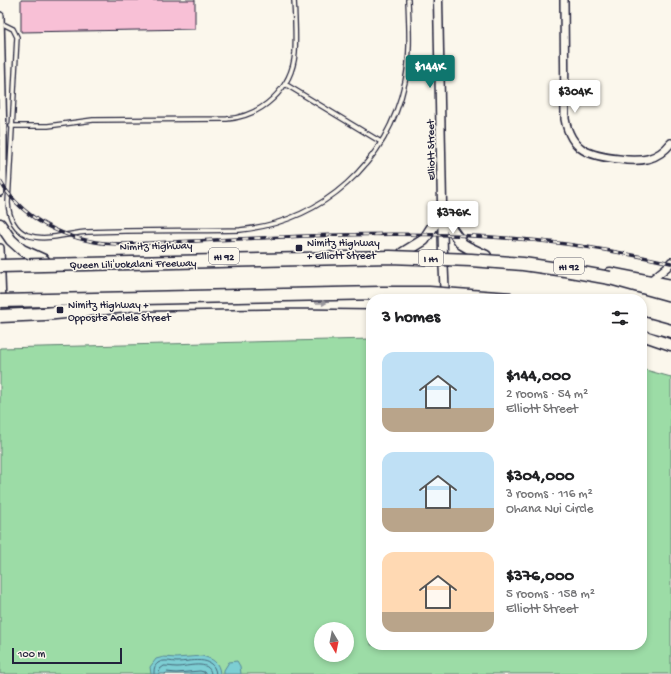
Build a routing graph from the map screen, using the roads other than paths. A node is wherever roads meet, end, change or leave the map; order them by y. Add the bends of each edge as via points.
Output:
1 (294, 0) edge
2 (408, 0) edge
3 (438, 0) edge
4 (564, 0) edge
5 (0, 16) edge
6 (5, 25) dead end
7 (285, 84) junction
8 (1, 104) edge
9 (11, 126) junction
10 (381, 142) junction
11 (671, 143) edge
12 (0, 192) edge
13 (442, 216) junction
14 (0, 224) edge
15 (0, 248) edge
16 (403, 253) junction
17 (443, 255) junction
18 (486, 256) junction
19 (44, 260) junction
20 (0, 261) edge
21 (671, 262) edge
22 (610, 278) junction
23 (650, 281) junction
24 (671, 284) edge
25 (671, 290) edge
26 (366, 294) edge
27 (386, 294) edge
28 (443, 294) edge
29 (445, 294) edge
30 (671, 295) edge
31 (366, 304) edge
32 (0, 308) edge
33 (647, 324) edge
34 (668, 330) edge
35 (647, 337) edge
36 (671, 345) edge

1 - 7 lane via 295,54
2 - 10 lane via 409,48 405,82 392,122
3 - 13 street, Elliott Street
4 - 11 street via 566,119 569,132 576,143 598,157 635,161 647,160 658,155
5 - 8 street
6 - 9 lane via 13,29 17,37
7 - 9 lane via 264,106 250,114 234,118 93,120 48,126
7 - 10 lane
8 - 12 street via 3,136
9 - 10 lane via 8,203 10,216 13,224 24,233 42,237 88,232 240,230 268,225 292,218 326,200 361,170
13 - 16 main road via 424,240
13 - 17 street, Elliott Street
13 - 18 main road via 462,244
14 - 19 main road via 22,250
15 - 20 street
16 - 17 main road, Nimitz Highway / HI 92
16 - 19 main road, Nimitz Highway / HI 92
17 - 18 main road, Nimitz Highway / HI 92
17 - 29 street, Elliott Street
18 - 23 main road, Nimitz Highway / HI 92 via 566,265
19 - 20 main road, Nimitz Highway / HI 92
20 - 22 highway, Queen Liliʻuokalani Freeway / I H1, bridge via 390,257 523,264
20 - 32 street
21 - 23 street
22 - 25 highway
22 - 30 highway, Queen Liliʻuokalani Freeway / I H1
23 - 24 main road, Nimitz Highway / HI 92
26 - 32 highway, bridge via 216,298 45,314
27 - 28 highway, bridge
32 -> 31 main road
33 - 34 highway
35 - 36 main road

